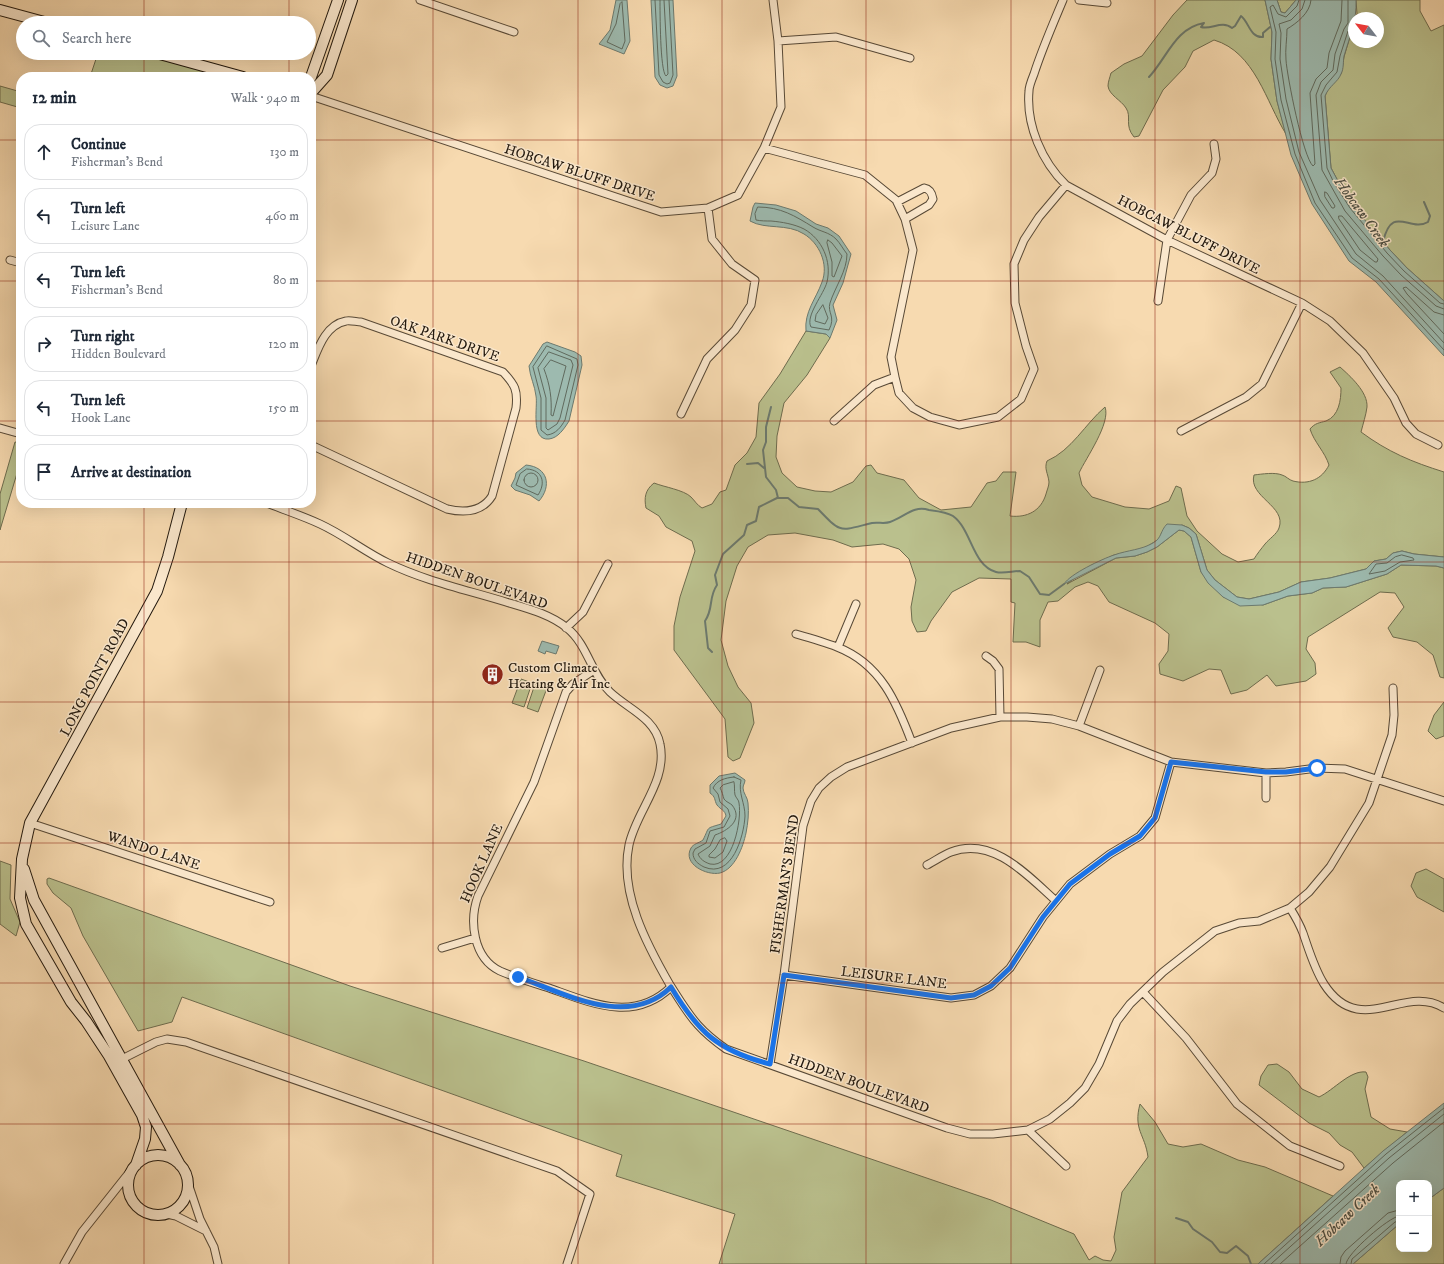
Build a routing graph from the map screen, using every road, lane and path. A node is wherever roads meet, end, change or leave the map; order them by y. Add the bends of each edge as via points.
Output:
1 (338, 0) edge
2 (352, 0) edge
3 (420, 0) edge
4 (773, 0) edge
5 (1063, 0) edge
6 (1080, 0) edge
7 (1107, 4) dead end
8 (0, 10) edge
9 (22, 16) edge
10 (514, 32) dead end
11 (778, 41) junction
12 (910, 58) dead end
13 (181, 60) edge
14 (225, 72) edge
15 (313, 72) edge
16 (316, 89) edge
17 (316, 97) edge
18 (1214, 144) dead end
19 (764, 148) junction
20 (1066, 185) junction
21 (897, 202) junction
22 (708, 208) junction
23 (905, 219) junction
24 (1167, 240) junction
25 (10, 260) dead end
26 (16, 262) edge
27 (1158, 301) dead end
28 (1302, 303) junction
29 (316, 354) edge
30 (895, 377) junction
31 (681, 414) dead end
32 (834, 421) dead end
33 (0, 428) edge
34 (1181, 431) dead end
35 (16, 433) edge
36 (1438, 445) dead end
37 (316, 448) edge
38 (181, 508) edge
39 (279, 508) edge
40 (608, 564) dead end
41 (856, 604) dead end
42 (566, 628) junction
43 (796, 634) dead end
44 (838, 647) junction
45 (986, 656) dead end
46 (594, 670) junction
47 (1100, 670) dead end
48 (1393, 688) dead end
49 (1000, 717) junction
50 (1079, 726) junction
51 (912, 743) junction
52 (1171, 762) junction
53 (1266, 772) junction
54 (1378, 780) junction
55 (1266, 798) dead end
56 (1444, 801) edge
57 (30, 823) junction
58 (22, 860) junction
59 (927, 865) dead end
60 (1056, 900) junction
61 (270, 902) dead end
62 (1290, 908) junction
63 (475, 938) junction
64 (442, 948) dead end
65 (784, 975) junction
66 (671, 987) junction
67 (1143, 992) junction
68 (1444, 1008) edge
69 (122, 1059) junction
70 (770, 1064) junction
71 (1028, 1130) junction
72 (180, 1165) junction
73 (1066, 1166) dead end
74 (1340, 1166) dead end
75 (134, 1167) junction
76 (188, 1183) junction
77 (166, 1214) junction
78 (207, 1231) junction
79 (64, 1264) edge
80 (218, 1264) edge
81 (567, 1264) edge

1 - 15 main road
2 - 16 main road via 327,75
3 - 10 street
4 - 11 street, HOBCAW BLUFF DRIVE
5 - 20 street, HOBCAW BLUFF DRIVE via 1039,57 1029,91 1031,120 1036,139 1051,166
6 - 7 street
8 - 9 main road
11 - 12 street via 836,37
11 - 19 street, HOBCAW BLUFF DRIVE via 781,107
13 - 14 main road
17 - 22 street, HOBCAW BLUFF DRIVE via 661,212
18 - 24 street via 1216,159 1212,173 1191,195
19 - 21 street via 865,175
19 - 22 street, HOBCAW BLUFF DRIVE via 738,195
20 - 24 street, HOBCAW BLUFF DRIVE
20 - 30 street via 1024,240 1014,264 1015,303 1034,369 1020,399 998,417 959,425 930,417 913,408 899,393
21 - 23 street
21 - 23 street via 924,188 932,193 933,199 929,205
22 - 31 street via 712,240 732,264 755,280 752,305 735,330 707,359
23 - 30 street via 913,250 891,357
24 - 27 street
24 - 28 street, HOBCAW BLUFF DRIVE
25 - 26 street
28 - 34 street via 1262,384 1246,397
28 - 36 street, HOBCAW BLUFF DRIVE via 1330,321 1363,352 1394,398 1406,423 1416,434
29 - 37 street, OAK PARK DRIVE via 331,328 346,321 361,322 504,372 513,382 518,394 492,496 483,506 471,511 459,512 447,508
30 - 32 street via 874,385
33 - 35 street
38 - 57 main road, LONG POINT ROAD via 170,553 156,591
39 - 42 street, HIDDEN BOULEVARD via 321,525 388,563 546,616
40 - 42 street via 583,612
41 - 44 street
42 - 46 street, HIDDEN BOULEVARD via 584,648
43 - 44 street
44 - 51 street via 858,658 880,677 894,697
45 - 49 street via 999,669
46 - 63 street, HOOK LANE via 566,692 534,782 478,896 472,922
46 - 66 street, HIDDEN BOULEVARD via 608,690 645,718 652,726 660,744 658,778 628,846 627,868 637,922
47 - 50 street
48 - 54 street, HIDDEN BOULEVARD via 1392,735
49 - 50 street, FISHERMAN'S BEND via 1028,716
49 - 51 street, FISHERMAN'S BEND via 951,728
50 - 52 street, FISHERMAN'S BEND
51 - 65 street, FISHERMAN'S BEND via 847,767 819,788 810,801 803,826
52 - 53 street, FISHERMAN'S BEND
52 - 60 street, LEISURE LANE via 1155,818 1140,836 1110,854 1070,884
53 - 54 street, FISHERMAN'S BEND via 1317,768 1345,769
53 - 55 street
54 - 56 street, FISHERMAN'S BEND
54 - 62 street, HIDDEN BOULEVARD via 1369,803 1330,867 1309,892
57 - 58 main road, LONG POINT ROAD
57 - 61 street, WANDO LANE
58 - 69 main road via 34,900
58 - 75 main road, LONG POINT ROAD via 20,898 26,924 71,1002 109,1056 142,1115 146,1127 145,1139
59 - 60 street via 952,852 972,848 990,851 1014,864
60 - 65 street, LEISURE LANE via 1010,968 991,986 974,995 951,998
62 - 67 street, HIDDEN BOULEVARD via 1259,921 1239,923 1215,931 1187,952
62 - 68 street via 1311,958 1324,984 1335,998 1362,1011 1424,1000
63 - 64 street
63 - 66 street, HOOK LANE via 485,957 501,971 597,1004 624,1008 635,1006 662,996
65 - 70 street, FISHERMAN'S BEND
66 - 70 street, HIDDEN BOULEVARD via 686,1011 726,1049
67 - 71 street, HIDDEN BOULEVARD via 1117,1021 1099,1064 1085,1088 1050,1119
67 - 74 street via 1186,1038 1237,1104 1290,1146
69 - 72 main road
69 - 81 street via 156,1042 186,1042 558,1171 590,1194
70 - 71 street, HIDDEN BOULEVARD via 970,1134
71 - 73 street
72 - 75 main road via 166,1156 155,1155 145,1158
72 - 76 main road
75 - 77 main road via 128,1190 136,1205 147,1213 160,1216
75 - 79 street via 82,1232
76 - 77 main road via 186,1196 182,1202
76 - 78 street via 200,1219
77 - 78 street
78 - 80 street

